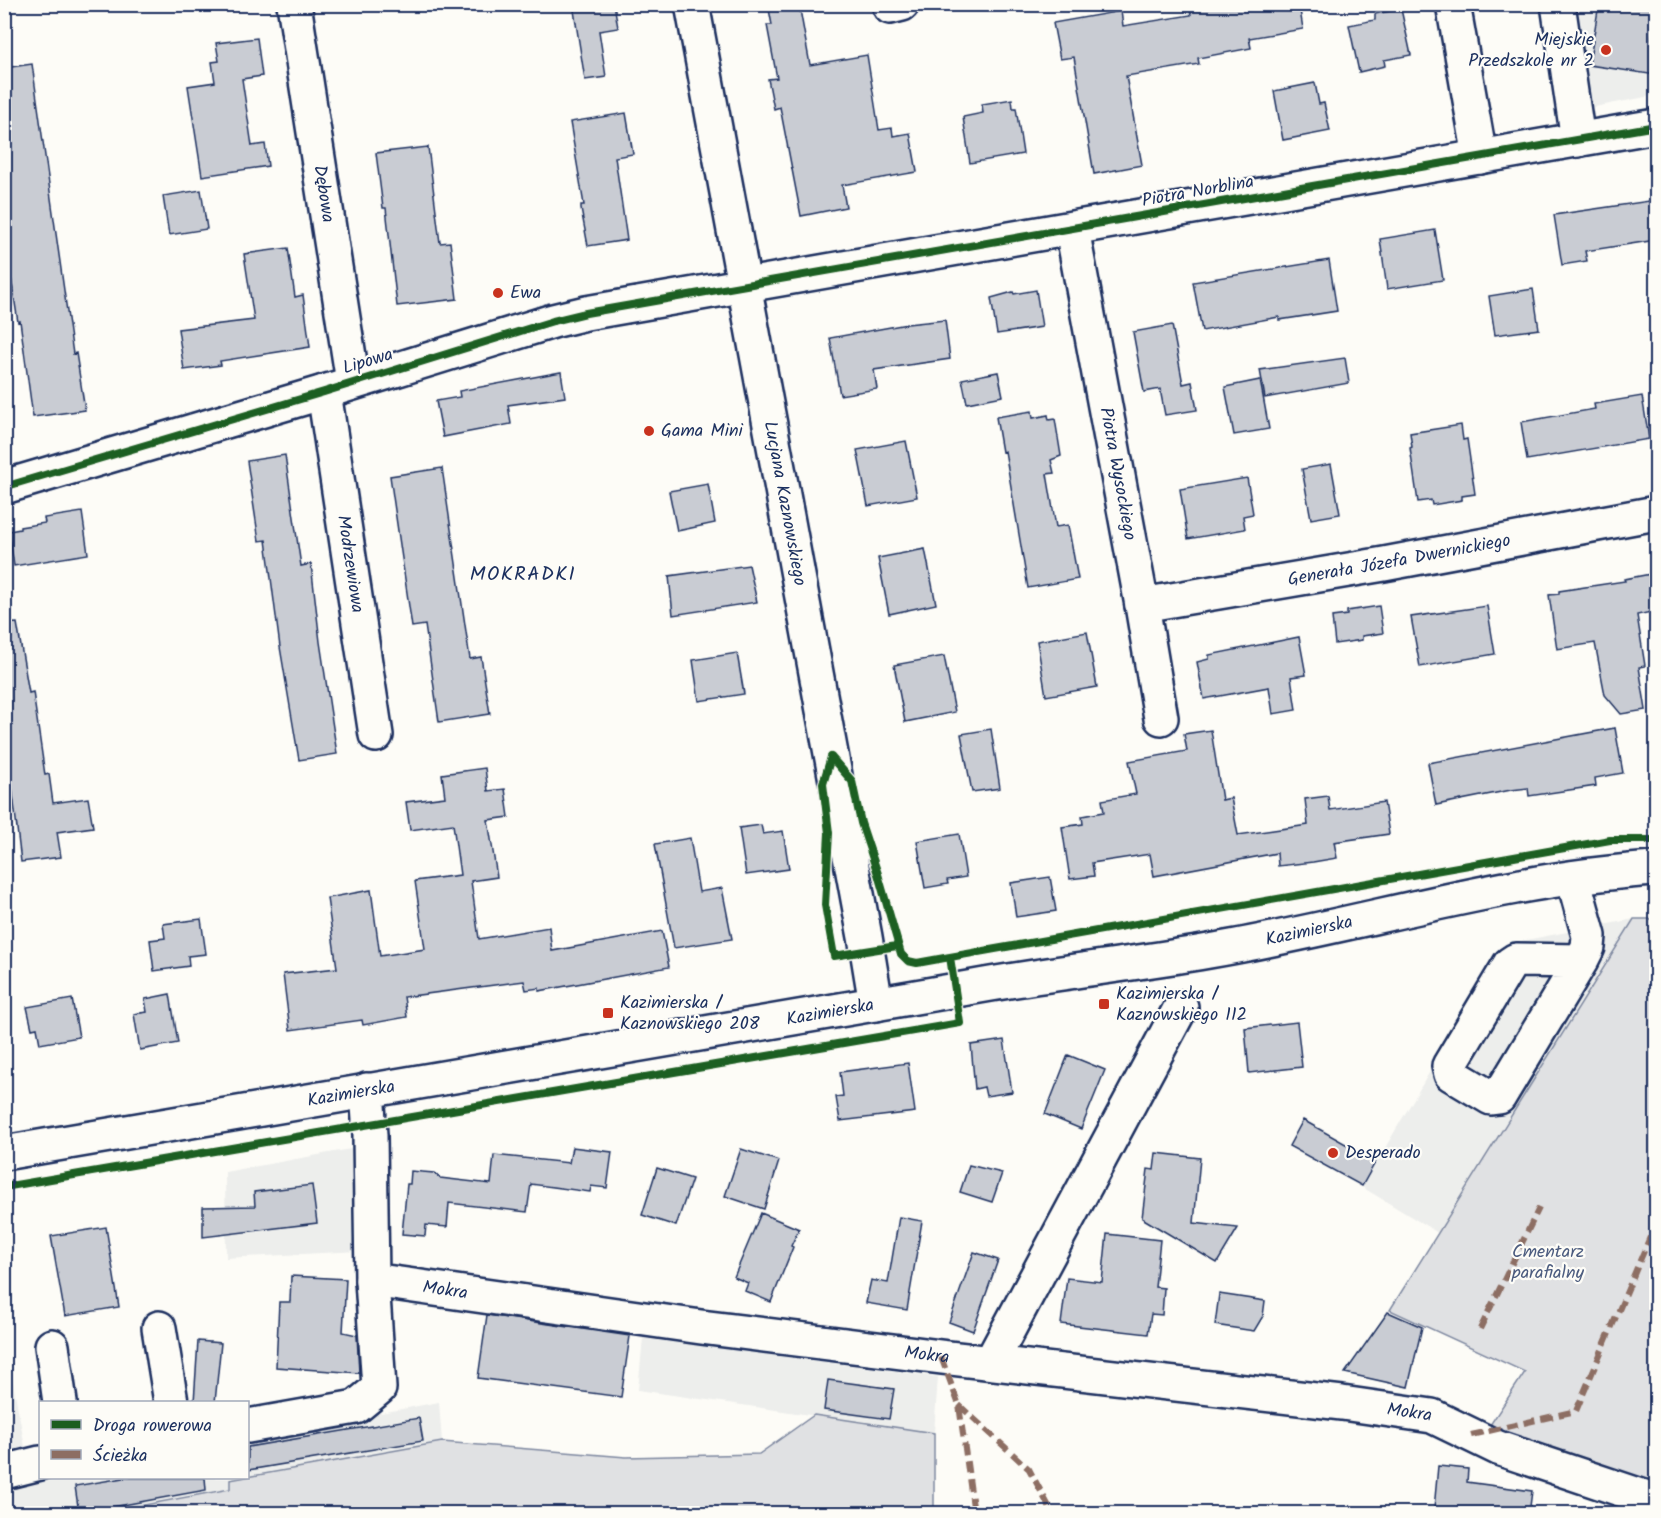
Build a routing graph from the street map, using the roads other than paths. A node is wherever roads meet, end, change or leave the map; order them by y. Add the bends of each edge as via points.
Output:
1 (294, 4) edge
2 (692, 4) edge
3 (1453, 4) edge
4 (1558, 4) edge
5 (1656, 126) edge
6 (1578, 140) junction
7 (1480, 157) junction
8 (1072, 229) junction
9 (744, 286) junction
10 (338, 387) junction
11 (4, 487) edge
12 (1656, 513) edge
13 (1142, 605) junction
14 (1161, 718) dead end
15 (376, 735) dead end
16 (1656, 869) edge
17 (1573, 878) junction
18 (1581, 961) dead end
19 (876, 1004) junction
20 (1181, 1007) dead end
21 (367, 1090) junction
22 (4, 1153) edge
23 (372, 1280) junction
24 (159, 1328) dead end
25 (52, 1346) dead end
26 (991, 1362) junction
27 (60, 1401) edge
28 (171, 1401) edge
29 (249, 1426) edge
30 (39, 1463) edge
31 (4, 1472) edge
32 (1656, 1501) edge

1 - 10 street, Dębowa
2 - 9 street, Lucjana Kaznowskiego
3 - 7 street
4 - 6 street
5 - 6 street, Piotra Norblina
6 - 7 street, Piotra Norblina
7 - 8 street, Piotra Norblina
8 - 9 street, Piotra Norblina
8 - 13 street, Piotra Wysockiego
9 - 10 street, Lipowa via 553,321
9 - 19 street, Lucjana Kaznowskiego
10 - 11 street, Lipowa
10 - 15 street, Modrzewiowa
12 - 13 street, Generała Józefa Dwernickiego
13 - 14 street, Piotra Wysockiego
16 - 17 street, Kazimierska
17 - 18 street via 1590,936
17 - 19 street, Kazimierska via 1213,951
19 - 21 street, Kazimierska
20 - 26 street
21 - 22 street, Kazimierska
21 - 23 street
23 - 26 street, Mokra via 701,1327
23 - 29 street via 379,1388 356,1407
24 - 28 street
25 - 27 street
26 - 32 street, Mokra via 1432,1416 1498,1448
30 - 31 street

